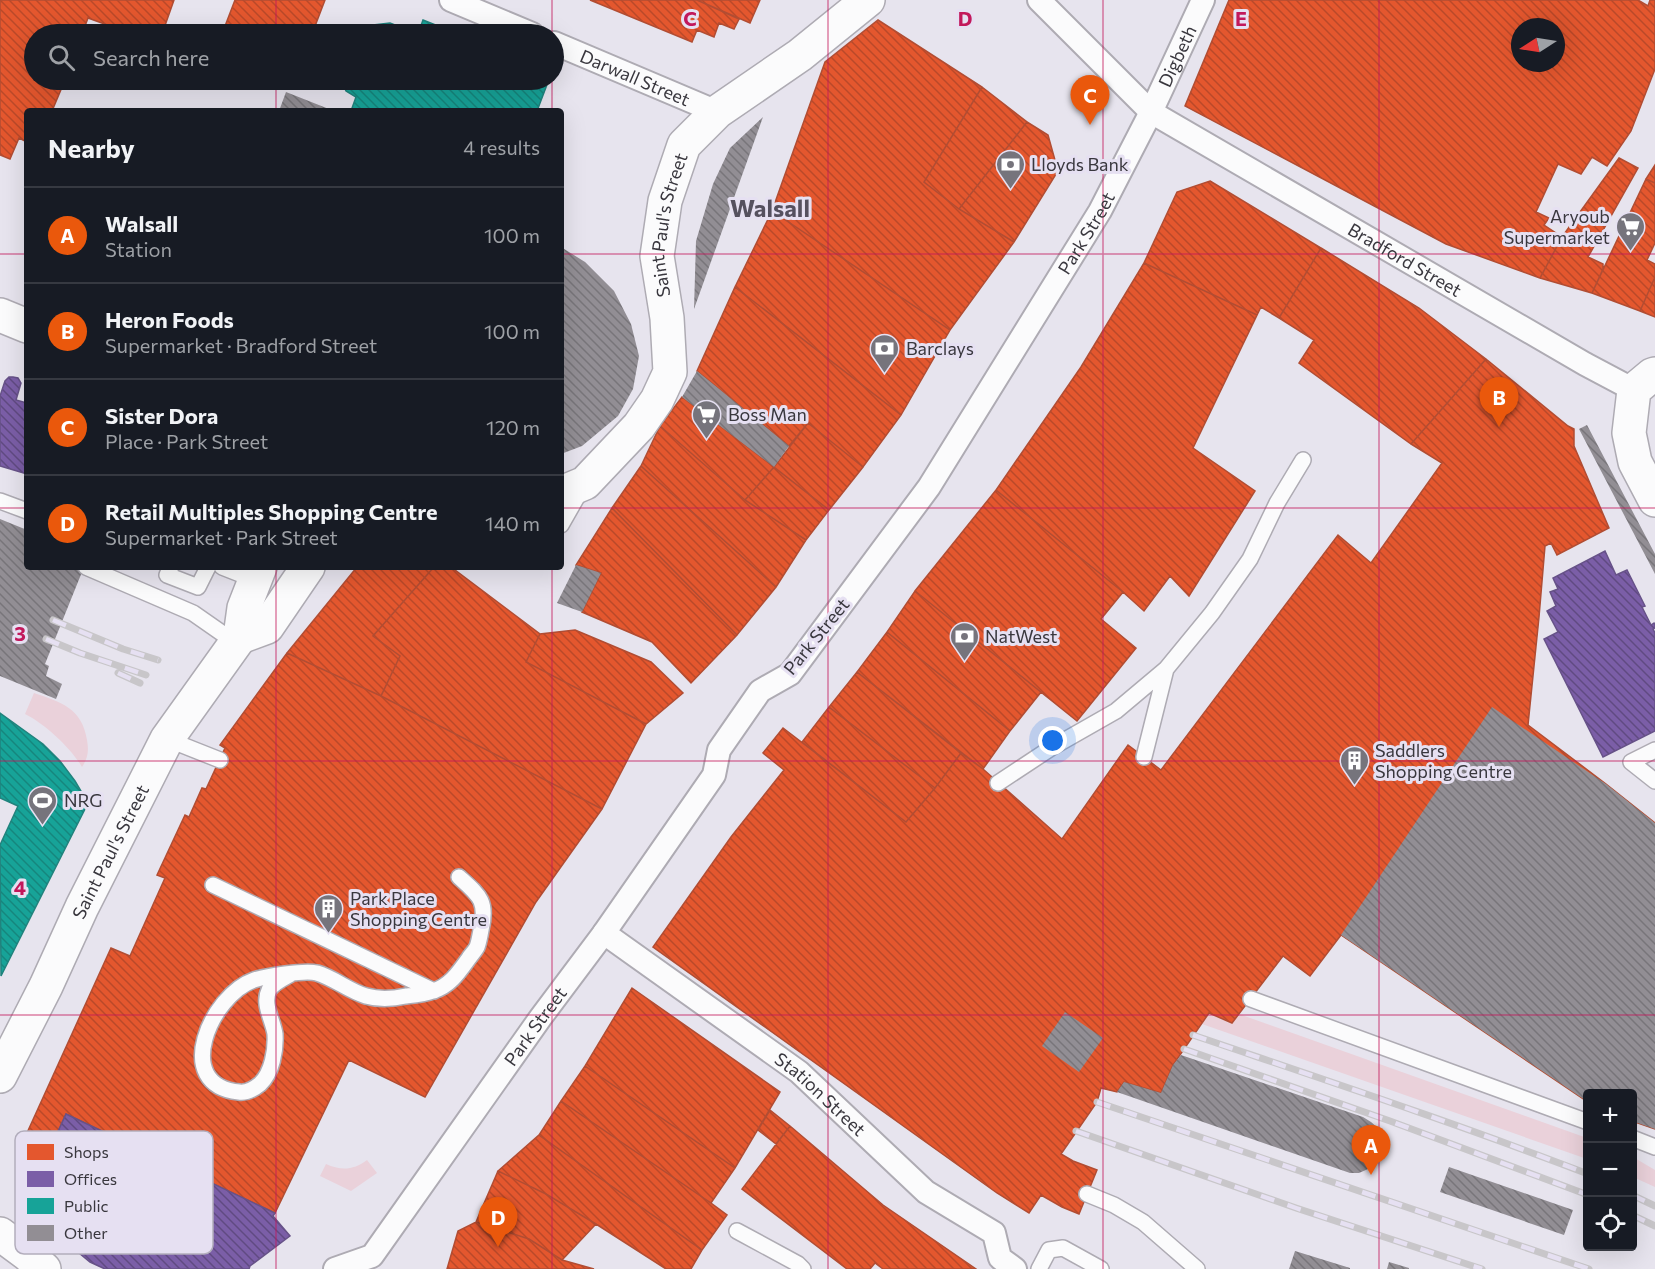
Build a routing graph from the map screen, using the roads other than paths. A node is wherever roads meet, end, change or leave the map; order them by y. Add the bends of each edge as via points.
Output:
1 (451, 0) edge
2 (868, 0) edge
3 (1039, 0) edge
4 (1203, 0) edge
5 (508, 24) edge
6 (564, 47) edge
7 (717, 112) junction
8 (1151, 112) junction
9 (0, 315) edge
10 (24, 325) edge
11 (1644, 382) edge
12 (1303, 460) dead end
13 (573, 488) edge
14 (1655, 500) edge
15 (0, 501) edge
16 (24, 510) edge
17 (564, 516) edge
18 (93, 570) edge
19 (170, 570) edge
20 (206, 570) edge
21 (237, 570) edge
22 (306, 570) edge
23 (257, 574) edge
24 (238, 640) junction
25 (1166, 669) junction
26 (167, 739) junction
27 (1655, 750) edge
28 (1144, 757) dead end
29 (220, 760) dead end
30 (1655, 781) edge
31 (998, 783) dead end
32 (459, 877) dead end
33 (213, 885) dead end
34 (604, 933) junction
35 (291, 974) junction
36 (434, 991) junction
37 (1251, 999) dead end
38 (0, 1076) edge
39 (1583, 1121) edge
40 (1637, 1140) edge
41 (1655, 1147) edge
42 (1087, 1194) dead end
43 (737, 1232) dead end
44 (0, 1234) edge
45 (15, 1245) edge
46 (27, 1254) edge
47 (377, 1262) edge
48 (44, 1269) edge
49 (335, 1269) edge
50 (803, 1269) edge
51 (1015, 1269) edge
52 (1039, 1269) edge
53 (1101, 1269) edge
54 (1197, 1269) edge

1 - 5 street
2 - 7 street, Saint Paul's Street via 800,55
3 - 8 street, Bradford Street
4 - 8 street, Digbeth
6 - 7 street, Darwall Street
7 - 13 street, Saint Paul's Street via 684,145 665,201 657,256 667,318 670,372 639,426
8 - 11 street, Bradford Street via 1585,364
8 - 34 street, Park Street via 1100,211 929,487 790,674 760,691 719,750 714,775
9 - 10 street
11 - 14 street via 1629,433 1635,462
12 - 25 lane via 1250,559
13 - 17 lane
15 - 16 lane
18 - 24 lane via 193,613
19 - 20 lane via 167,575 198,587
21 - 23 lane
22 - 24 street via 267,627
23 - 24 street, Saint Paul's Street
24 - 26 street, Saint Paul's Street
25 - 28 lane
25 - 31 lane via 1116,711 1051,747
26 - 29 lane
26 - 38 street, Saint Paul's Street
27 - 30 lane via 1631,762
32 - 36 lane via 478,894 485,914 477,948 451,982
33 - 36 lane
34 - 47 street, Park Street via 541,1017
34 - 51 street, Station Street via 799,1072 926,1192 994,1233 1000,1258
35 - 35 lane via 269,991 267,1003 275,1047 265,1080 241,1092 213,1082 201,1053 226,998 256,979
35 - 36 lane via 316,973 366,996 388,1000
37 - 39 lane
40 - 41 lane
42 - 54 lane via 1143,1222
43 - 50 lane
44 - 45 street
46 - 48 street
47 - 49 street, Park Street
52 - 53 lane via 1049,1250 1063,1248

